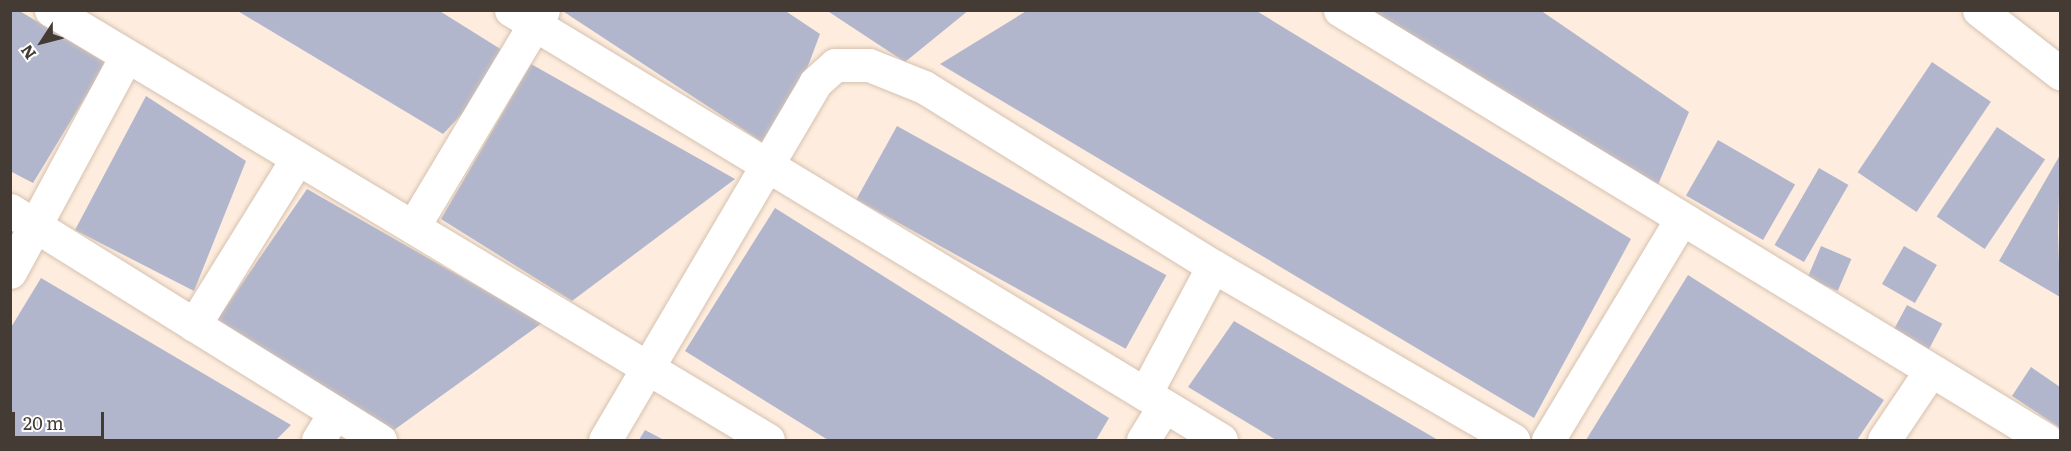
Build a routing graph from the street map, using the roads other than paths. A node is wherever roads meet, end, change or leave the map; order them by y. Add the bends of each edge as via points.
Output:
1 (51, 10) edge
2 (1340, 10) edge
3 (1979, 10) edge
4 (529, 15) edge
5 (126, 57) junction
6 (2061, 73) edge
7 (297, 159) junction
8 (768, 165) junction
9 (24, 218) edge
10 (1680, 221) junction
11 (413, 227) junction
12 (1213, 266) junction
13 (10, 272) edge
14 (194, 325) junction
15 (647, 369) junction
16 (1929, 373) junction
17 (1154, 400) junction
18 (335, 413) junction
19 (318, 441) edge
20 (381, 441) edge
21 (605, 441) edge
22 (768, 441) edge
23 (1143, 441) edge
24 (1221, 441) edge
25 (1513, 441) edge
26 (1548, 441) edge
27 (1884, 441) edge
28 (2046, 441) edge

1 - 5 street
2 - 10 street
3 - 6 street
4 - 8 street
4 - 11 street
5 - 7 street
5 - 9 street
7 - 11 street
7 - 14 street
8 - 12 street via 815,83 836,65 869,65 924,87
8 - 15 street
8 - 17 street
9 - 13 street
9 - 14 street
10 - 16 street
10 - 26 street
11 - 15 street
12 - 17 street
12 - 25 street
14 - 18 street
15 - 21 street
15 - 22 street
16 - 27 street
16 - 28 street
17 - 23 street
17 - 24 street
18 - 19 street
18 - 20 street

